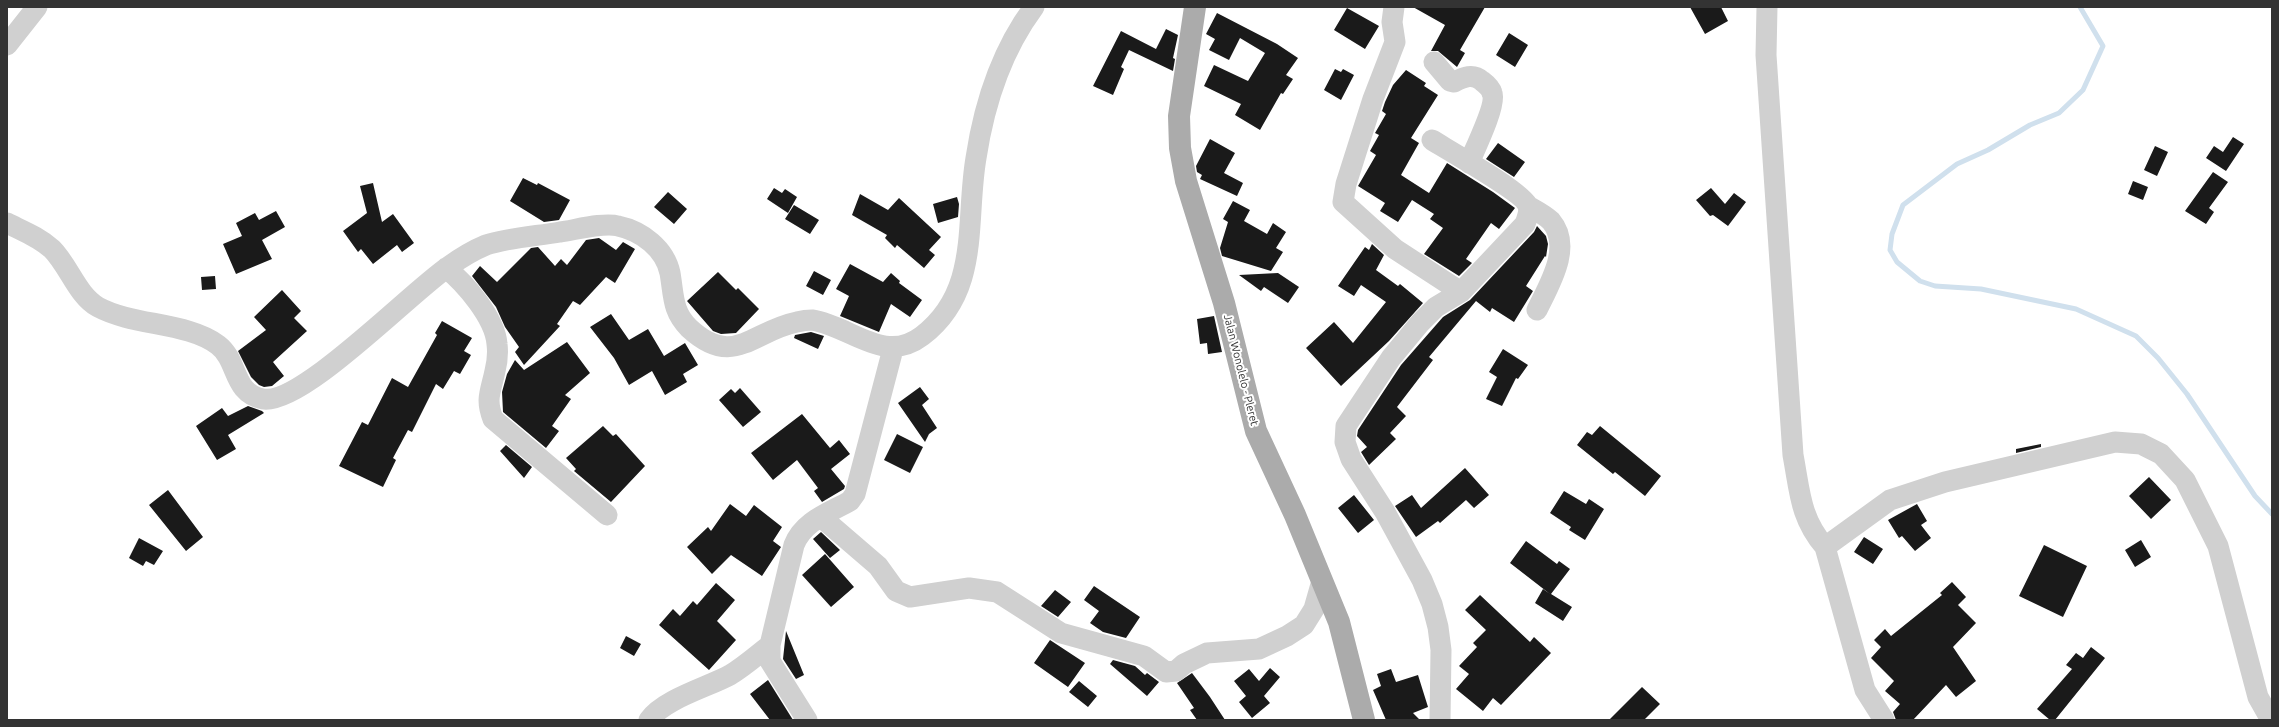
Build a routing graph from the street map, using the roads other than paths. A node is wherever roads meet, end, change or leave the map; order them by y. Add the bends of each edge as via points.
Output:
1 (37, 7) edge
2 (1034, 7) edge
3 (1195, 7) edge
4 (1394, 7) edge
5 (1767, 7) edge
6 (7, 45) edge
7 (1434, 62) dead end
8 (1432, 140) dead end
9 (1469, 163) junction
10 (1528, 206) junction
11 (7, 223) edge
12 (446, 268) junction
13 (1461, 292) junction
14 (1537, 310) dead end
15 (893, 349) junction
16 (607, 515) dead end
17 (820, 517) junction
18 (1825, 547) junction
19 (1322, 581) junction
20 (770, 645) junction
21 (649, 720) edge
22 (807, 720) edge
23 (1364, 720) edge
24 (1440, 720) edge
25 (1884, 720) edge
26 (2271, 720) edge

1 - 6 street
2 - 15 street via 1019,27 994,83 976,158 966,264 958,292 948,309 926,333 908,346
3 - 19 main road, Jalan Wonolelo - Pleret via 1179,116 1180,148 1186,181 1224,303 1256,430
4 - 13 street via 1392,22 1395,42 1348,177 1343,202 1395,249
5 - 18 street via 1766,55 1793,456 1803,513 1813,534
7 - 9 street via 1450,81 1472,76 1484,82 1493,94 1481,139
8 - 9 street
9 - 10 street via 1517,193
10 - 13 street via 1529,213 1525,224
10 - 14 street via 1550,221 1560,235 1557,267
11 - 12 street via 38,238 53,250 94,305 125,318 185,331 217,344 232,362 243,389 255,397 268,400 285,396 352,348
12 - 15 street via 486,245 615,224 640,234 657,248 669,268 676,311 690,328 723,348 742,345 787,324 810,320
12 - 16 street via 464,282 490,323 497,343 488,405 493,419
13 - 24 street via 1436,307 1391,358 1352,414 1346,426 1345,442 1351,459 1385,512 1422,580 1432,604 1441,650
15 - 17 street via 856,494
17 - 19 street via 878,566 896,591 903,595 910,597 969,588 997,592 1061,633 1144,656 1166,672 1176,671 1184,664 1207,653 1259,649 1287,636 1304,625 1314,610
17 - 20 street via 800,532 794,545
18 - 25 street via 1865,690
18 - 26 street via 1890,500 1938,485 2115,442 2141,444 2161,454 2185,480 2218,546 2258,697
19 - 23 main road, Jalan Wonolelo - Pleret via 1339,622
20 - 21 street via 730,675 679,699
20 - 22 street via 770,661

